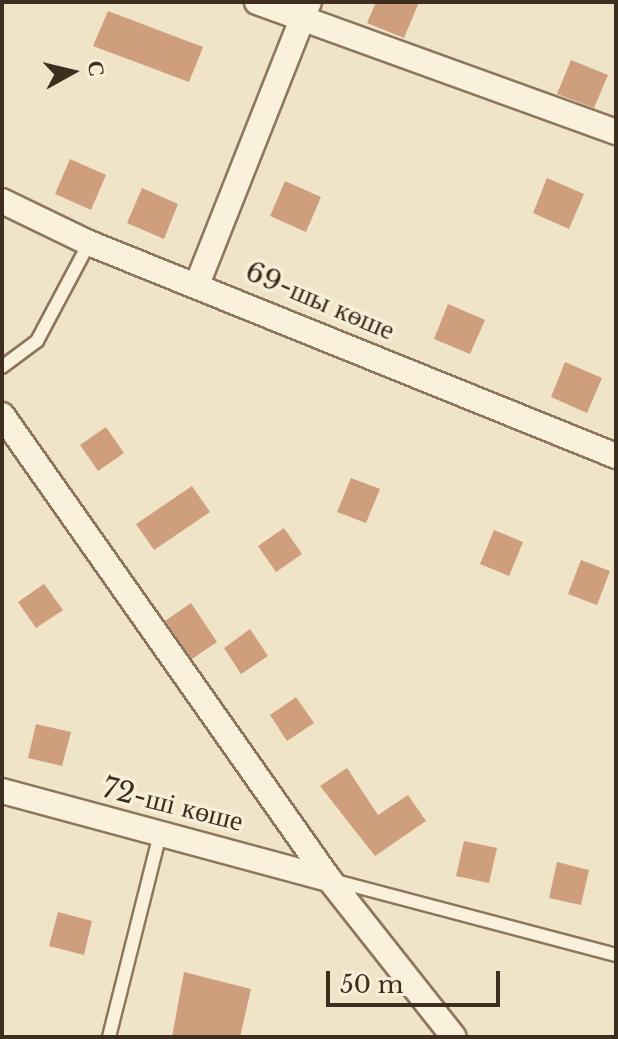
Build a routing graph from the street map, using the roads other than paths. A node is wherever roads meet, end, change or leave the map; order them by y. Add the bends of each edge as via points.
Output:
1 (257, 2) edge
2 (306, 10) edge
3 (616, 132) edge
4 (2, 201) edge
5 (89, 243) junction
6 (198, 282) junction
7 (2, 367) edge
8 (2, 415) edge
9 (616, 456) edge
10 (2, 791) edge
11 (160, 834) junction
12 (329, 879) junction
13 (616, 955) edge
14 (109, 1037) edge
15 (454, 1037) edge

1 - 2 street
2 - 3 street
2 - 6 street
4 - 5 street, 69-шы көше
5 - 6 street, 69-шы көше
5 - 7 lane via 37,341
6 - 9 street, 69-шы көше
8 - 12 street
10 - 11 street, 72-ші көше
11 - 12 street, 72-ші көше
11 - 14 lane
12 - 13 lane
12 - 15 street

